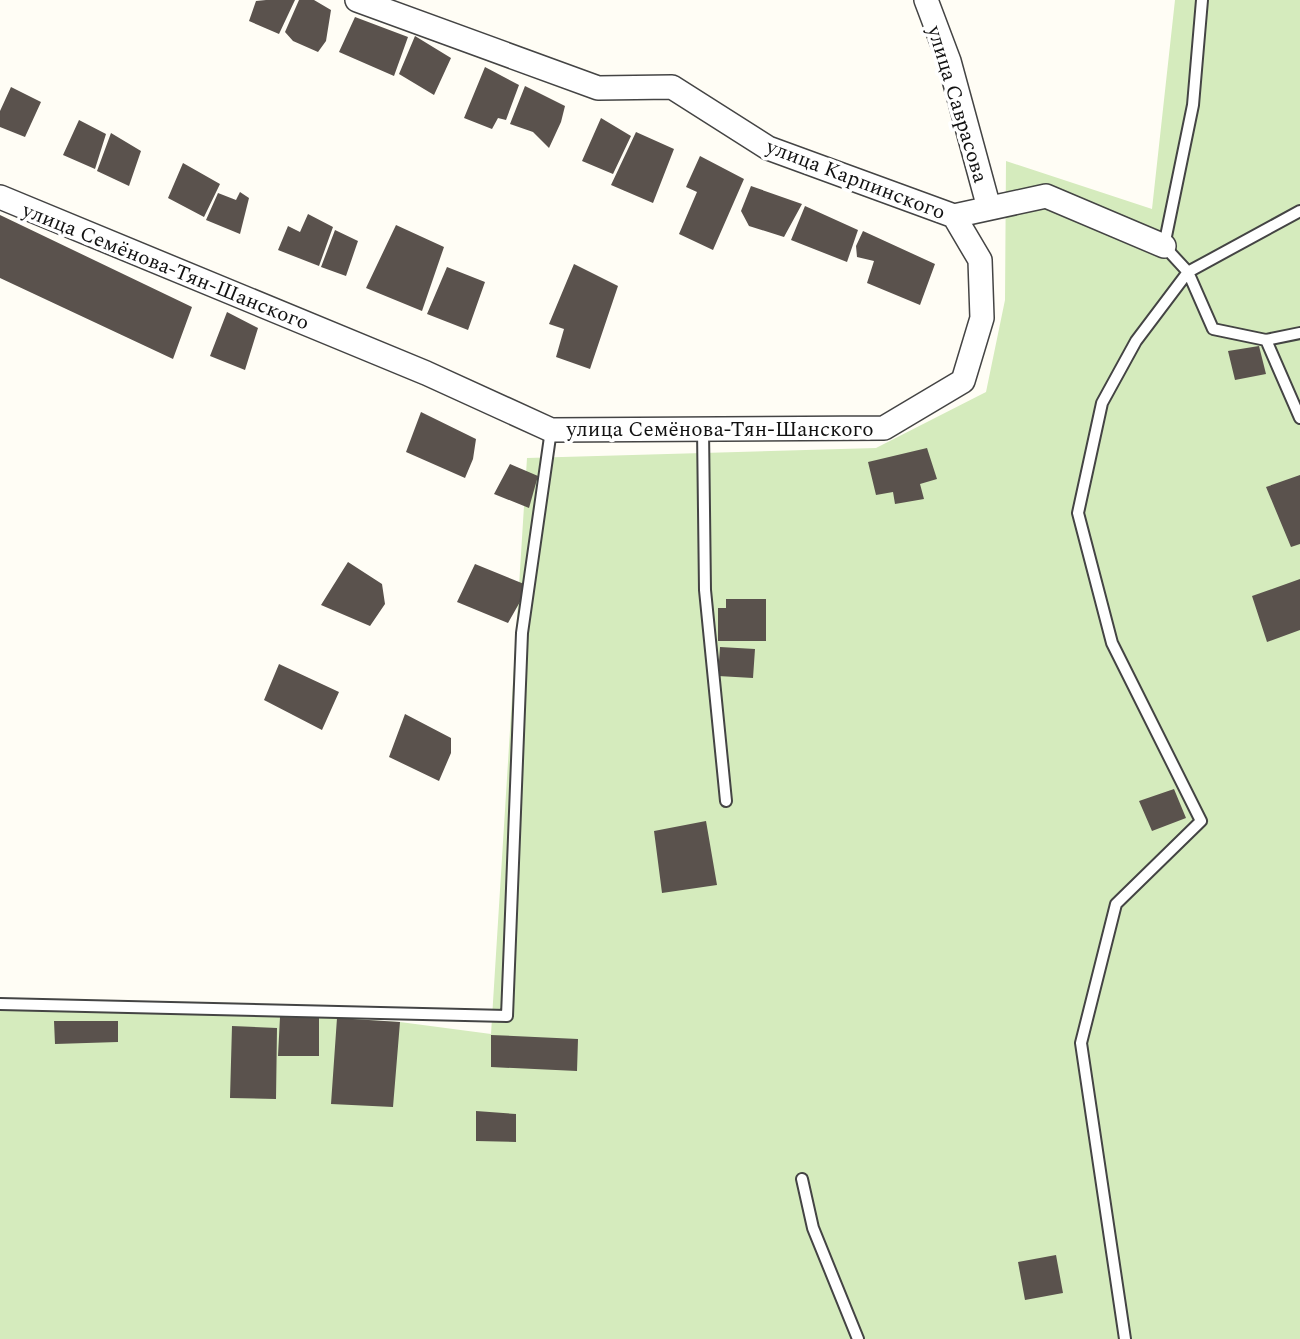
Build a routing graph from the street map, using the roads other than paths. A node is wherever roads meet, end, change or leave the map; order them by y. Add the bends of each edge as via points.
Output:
1 (357, 0) edge
2 (926, 0) edge
3 (1202, 0) edge
4 (0, 197) edge
5 (989, 208) junction
6 (1300, 211) edge
7 (954, 216) junction
8 (1164, 246) junction
9 (1188, 272) junction
10 (1300, 333) edge
11 (1266, 340) junction
12 (1300, 418) edge
13 (551, 430) junction
14 (703, 430) junction
15 (726, 801) dead end
16 (0, 1004) edge
17 (802, 1179) dead end
18 (858, 1339) edge
19 (1125, 1339) edge

1 - 7 street, улица Карпинского via 598,88 671,87 768,148
2 - 5 street, улица Саврасова via 949,61
3 - 8 lane via 1193,105
4 - 13 street, улица Семёнова-Тян-Шанского via 426,373
5 - 7 street, улица Карпинского
5 - 8 street, улица Карпинского via 1046,196
6 - 9 lane
7 - 14 street, улица Семёнова-Тян-Шанского via 980,260 982,318 963,381 884,428
8 - 9 lane
9 - 11 lane via 1213,329
9 - 19 lane via 1136,341 1102,403 1078,513 1112,643 1201,821 1115,904 1081,1043
10 - 11 lane
11 - 12 lane
13 - 14 street, улица Семёнова-Тян-Шанского
13 - 16 lane via 522,633 507,1016
14 - 15 lane via 705,590
17 - 18 lane via 813,1228

